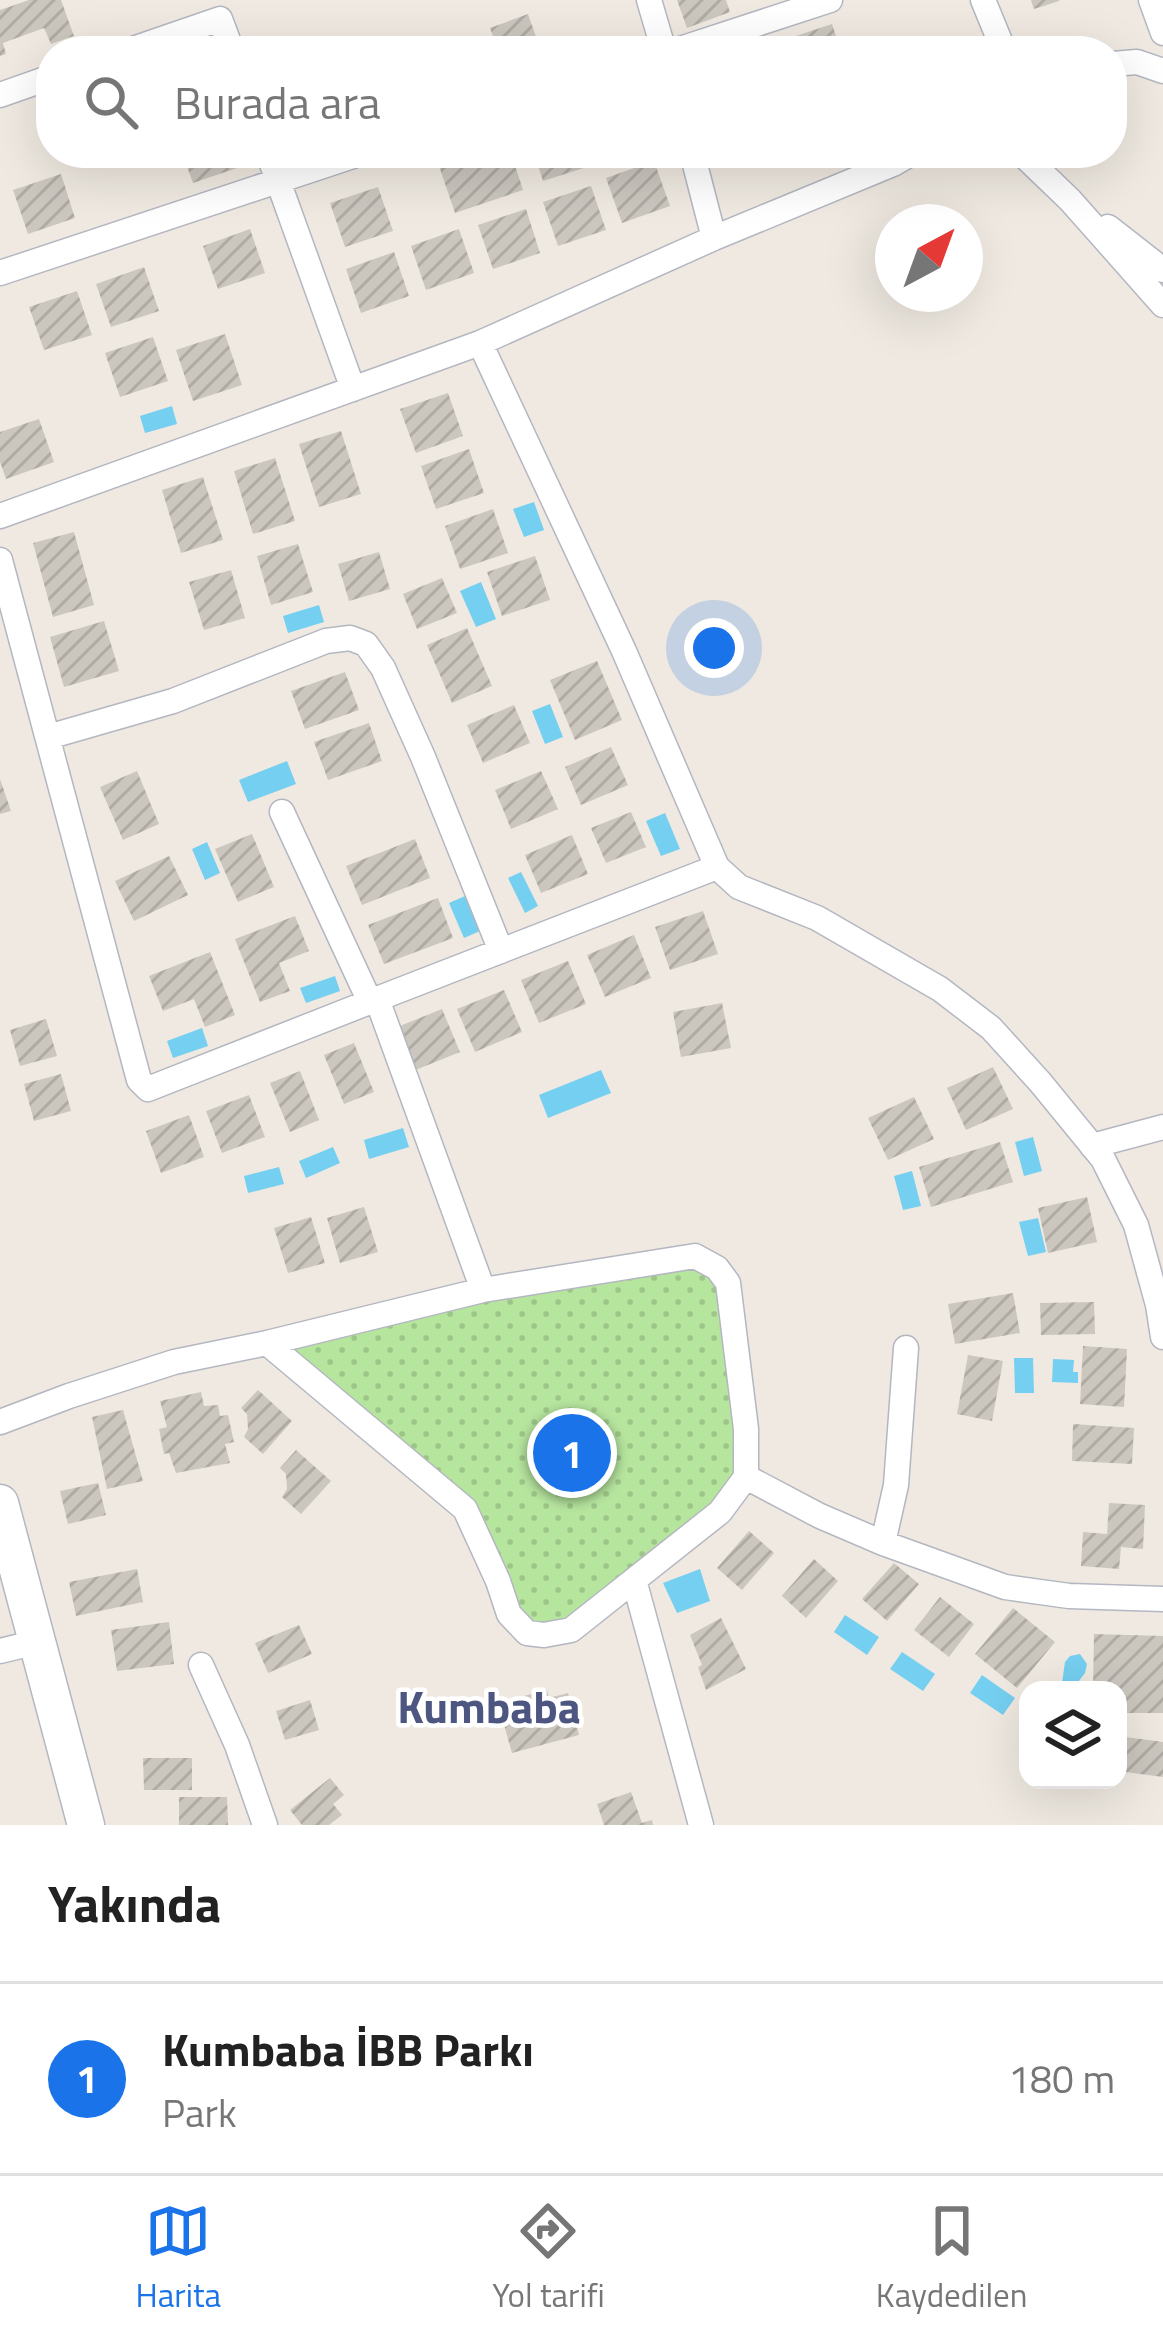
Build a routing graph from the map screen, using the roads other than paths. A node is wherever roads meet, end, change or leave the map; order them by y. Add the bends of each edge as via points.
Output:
1 (649, 0) edge
2 (830, 0) edge
3 (983, 0) edge
4 (1151, 0) edge
5 (1163, 32) edge
6 (171, 36) edge
7 (226, 36) edge
8 (660, 36) edge
9 (720, 36) edge
10 (998, 36) edge
11 (1127, 63) edge
12 (1161, 63) edge
13 (36, 82) edge
14 (0, 94) edge
15 (274, 168) edge
16 (315, 168) edge
17 (696, 168) edge
18 (883, 168) edge
19 (1037, 168) edge
20 (278, 180) junction
21 (1059, 189) junction
22 (714, 238) junction
23 (1163, 270) edge
24 (0, 273) edge
25 (1163, 305) edge
26 (481, 343) junction
27 (353, 389) junction
28 (0, 516) edge
29 (0, 560) edge
30 (47, 737) junction
31 (282, 812) dead end
32 (717, 867) junction
33 (501, 951) junction
34 (373, 1000) junction
35 (1163, 1127) edge
36 (1092, 1146) junction
37 (483, 1291) junction
38 (1163, 1336) edge
39 (267, 1343) junction
40 (905, 1348) dead end
41 (0, 1422) edge
42 (746, 1477) junction
43 (0, 1503) edge
44 (883, 1543) junction
45 (634, 1580) junction
46 (1163, 1599) edge
47 (37, 1642) junction
48 (0, 1651) edge
49 (201, 1665) dead end
50 (86, 1825) edge
51 (265, 1825) edge
52 (701, 1825) edge

1 - 8 street
2 - 9 street
3 - 10 street
4 - 5 street
6 - 7 street via 220,19
11 - 12 street
13 - 14 street
15 - 20 street
16 - 20 street
17 - 22 street
18 - 22 street
19 - 21 street
20 - 24 street
20 - 27 street
21 - 23 street
21 - 25 street
22 - 26 street
26 - 27 street
26 - 32 street
27 - 28 street
29 - 30 street
30 - 33 street via 173,701 326,641 366,644 423,757
30 - 34 street via 139,1080 148,1089
31 - 34 street
32 - 33 street
32 - 36 street via 740,887 817,918 940,989 991,1028
33 - 34 street
34 - 37 street
35 - 36 street
36 - 38 street via 1136,1225
37 - 39 street
37 - 42 street via 695,1256 717,1268 728,1283
39 - 41 street via 174,1362
39 - 45 street via 466,1509 509,1614 527,1633 571,1630
40 - 44 street via 896,1485
42 - 44 street
42 - 45 street via 720,1512
43 - 47 street
44 - 46 street via 1005,1587
45 - 52 street
47 - 48 street
47 - 50 street
49 - 51 street

